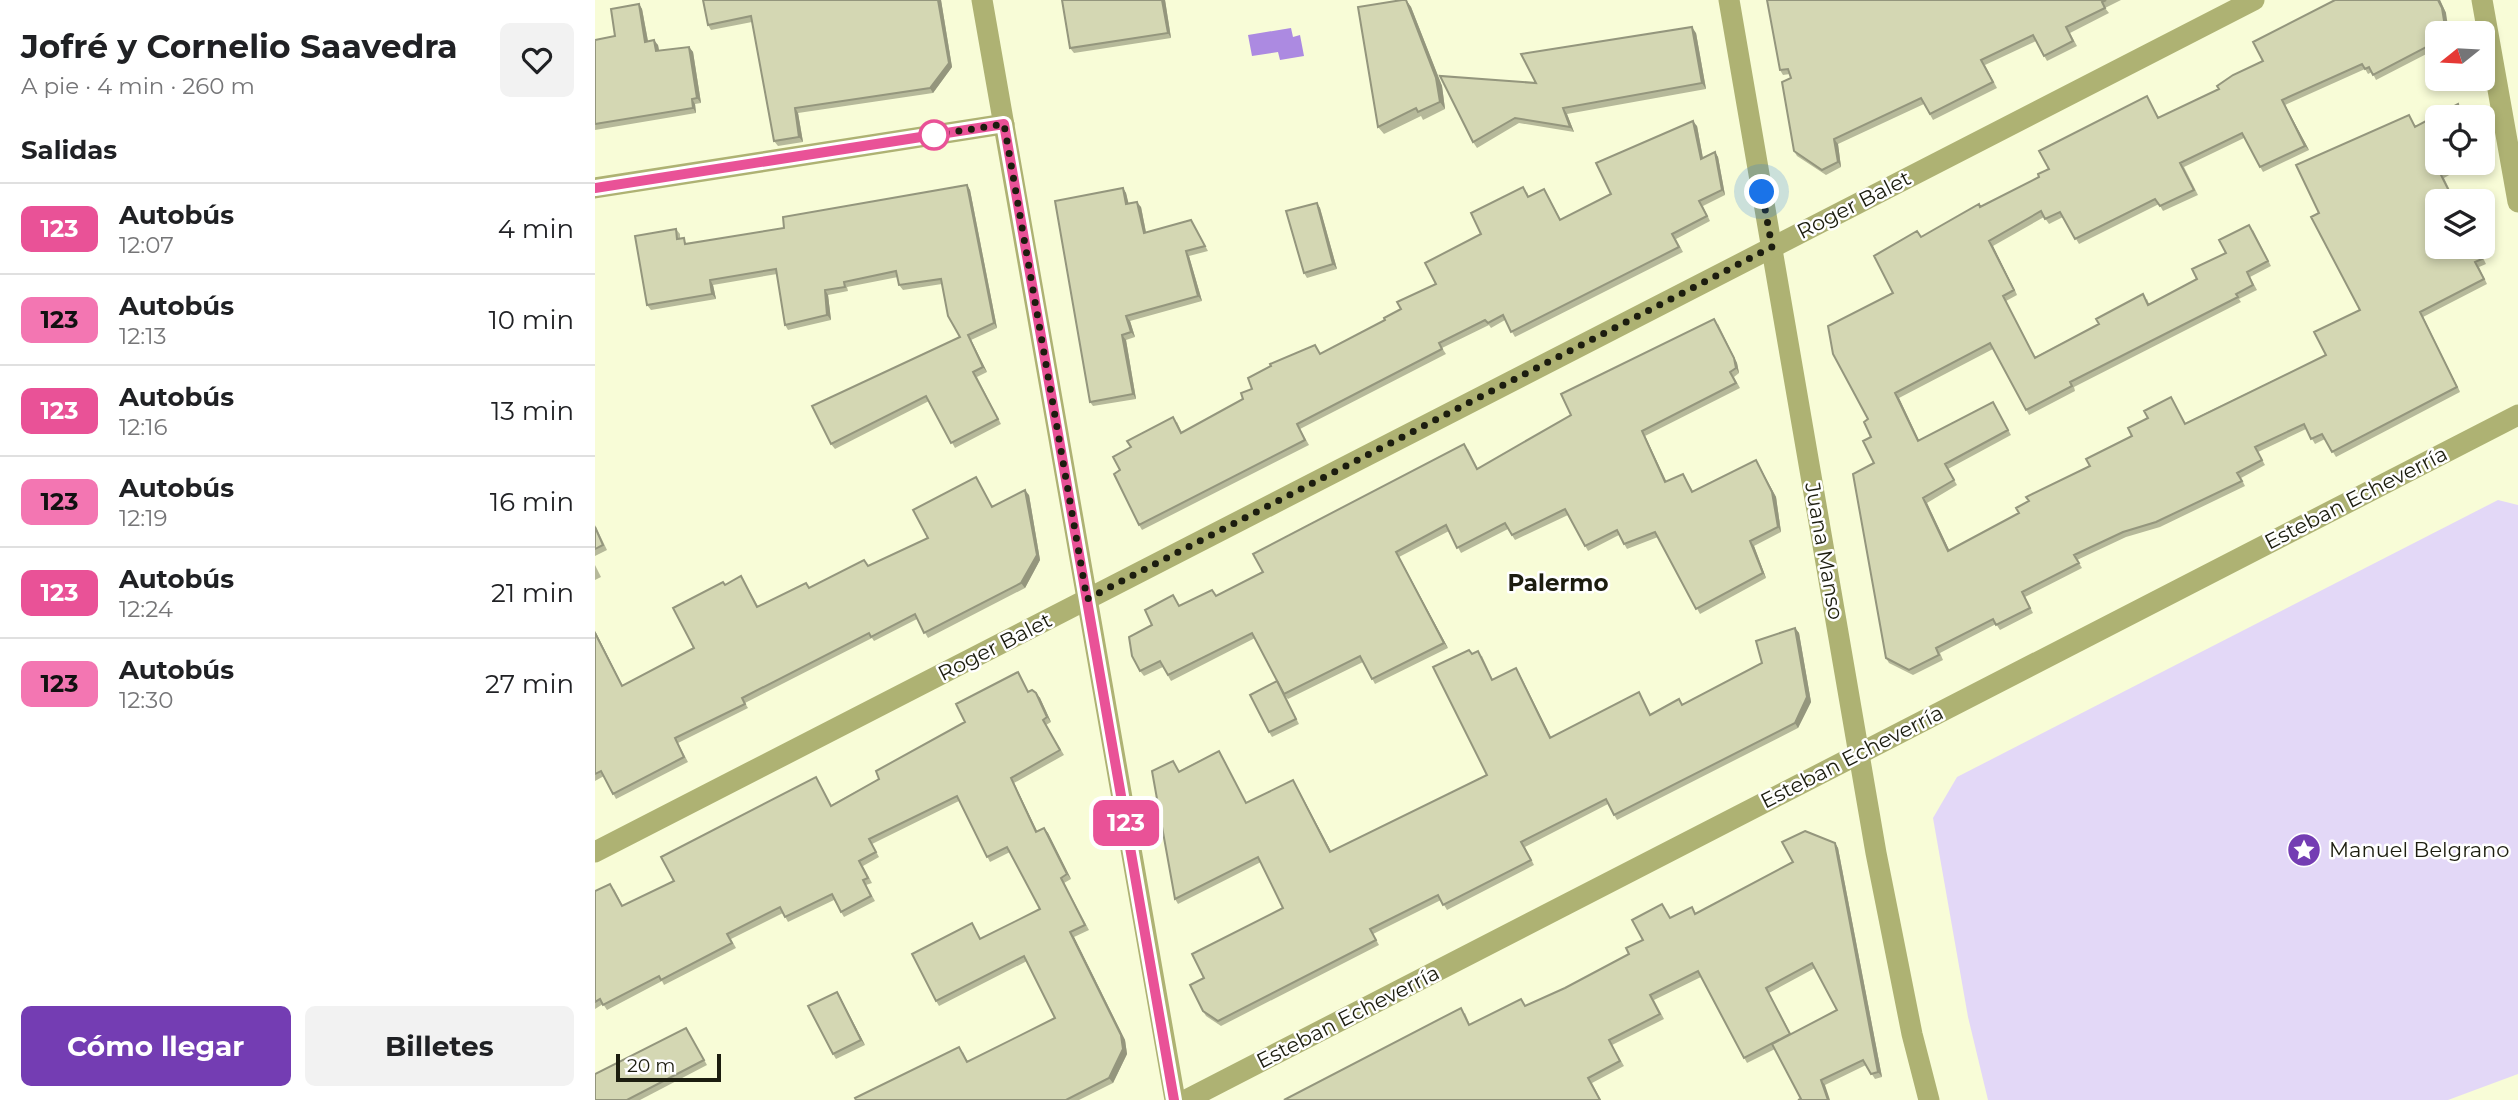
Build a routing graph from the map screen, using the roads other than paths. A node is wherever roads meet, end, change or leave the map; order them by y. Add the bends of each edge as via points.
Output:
1 (982, 0) edge
2 (1729, 0) edge
3 (2254, 0) edge
4 (2481, 0) edge
5 (1004, 124) junction
6 (595, 188) edge
7 (2518, 202) edge
8 (1772, 247) junction
9 (2518, 415) edge
10 (1087, 599) junction
11 (1859, 753) junction
12 (595, 852) edge
13 (1174, 1100) edge
14 (1186, 1100) edge
15 (1929, 1100) edge

1 - 5 street
2 - 8 street, Juana Manso
3 - 8 street, Roger Balet
4 - 7 street
5 - 6 street
5 - 10 street
8 - 10 street, Roger Balet
8 - 11 street, Juana Manso
9 - 11 street, Esteban Echeverría
10 - 12 street, Roger Balet
10 - 13 street
11 - 14 street, Esteban Echeverría
11 - 15 street, Juana Manso via 1912,1034

